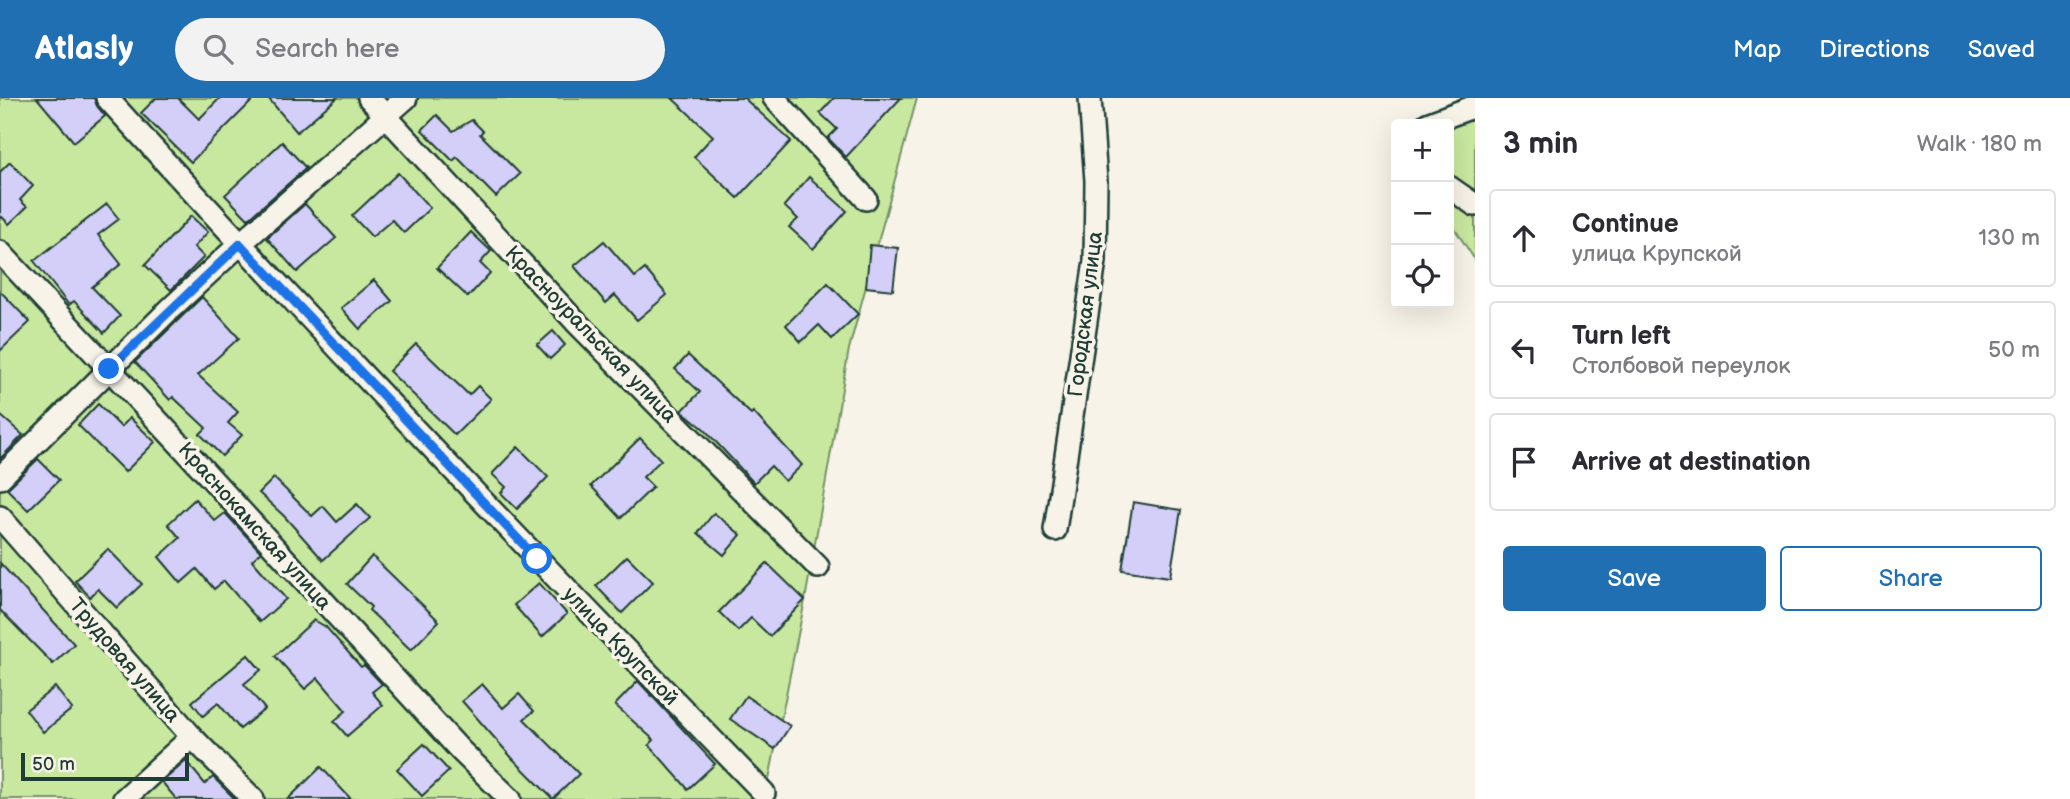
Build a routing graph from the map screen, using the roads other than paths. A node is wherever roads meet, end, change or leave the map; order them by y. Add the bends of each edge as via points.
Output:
1 (107, 98) edge
2 (369, 98) edge
3 (406, 98) edge
4 (774, 98) edge
5 (1090, 98) edge
6 (1475, 106) edge
7 (386, 116) junction
8 (1440, 119) edge
9 (1454, 190) edge
10 (866, 199) dead end
11 (1475, 205) edge
12 (240, 244) junction
13 (0, 252) edge
14 (109, 369) junction
15 (0, 478) edge
16 (0, 517) edge
17 (1055, 530) dead end
18 (818, 567) dead end
19 (192, 737) junction
20 (764, 793) dead end
21 (124, 799) edge
22 (253, 799) edge
23 (510, 799) edge

1 - 12 street, улица Крупской
2 - 7 street, Красноуральская улица
3 - 7 street
4 - 10 street
5 - 17 street, Городская улица via 1095,261
6 - 8 street
7 - 12 street
7 - 18 street, Красноуральская улица via 575,321
9 - 11 street
12 - 14 street
12 - 20 street, улица Крупской
13 - 14 street, Краснокамская улица
14 - 15 street
14 - 23 street, Краснокамская улица
16 - 19 street, Трудовая улица
19 - 21 street
19 - 22 street, Трудовая улица

